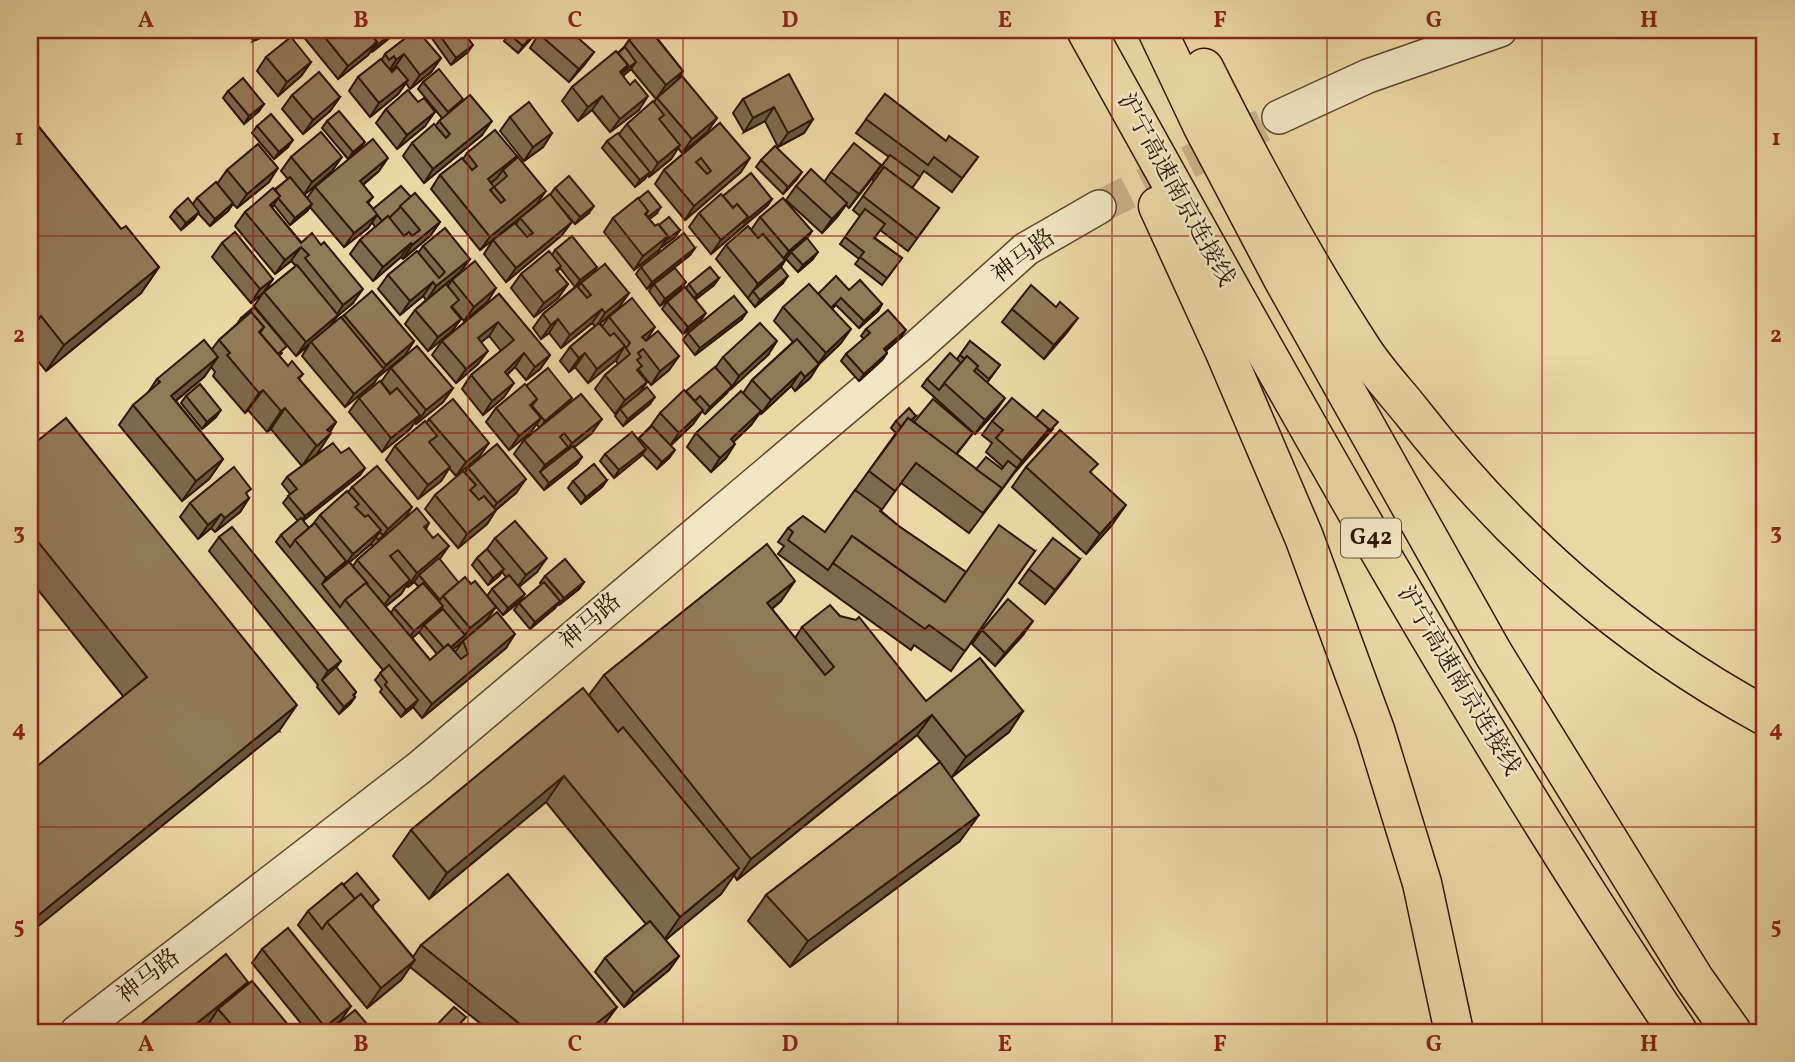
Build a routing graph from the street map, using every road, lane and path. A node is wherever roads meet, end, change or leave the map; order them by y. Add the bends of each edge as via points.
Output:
1 (1077, 30) edge
2 (1086, 30) edge
3 (1157, 30) edge
4 (1185, 30) edge
5 (1500, 30) edge
6 (1279, 117) tunnel mouth
7 (1099, 207) tunnel mouth
8 (1765, 716) edge
9 (77, 1032) edge
10 (1454, 1032) edge
11 (1678, 1032) edge
12 (1732, 1032) edge

1 - 10 highway, G42 via 1304,537 1375,730 1415,857
2 - 11 highway, 沪宁高速南京连接线 / G42 via 1354,511 1550,833
3 - 12 highway, 沪宁高速南京连接线 / G42 via 1283,279 1486,642 1695,980
4 - 8 highway via 1232,123 1363,350 1448,459 1534,549 1624,627
5 - 6 street via 1368,76
7 - 9 street, 神马路 via 1026,249 916,348 419,768

